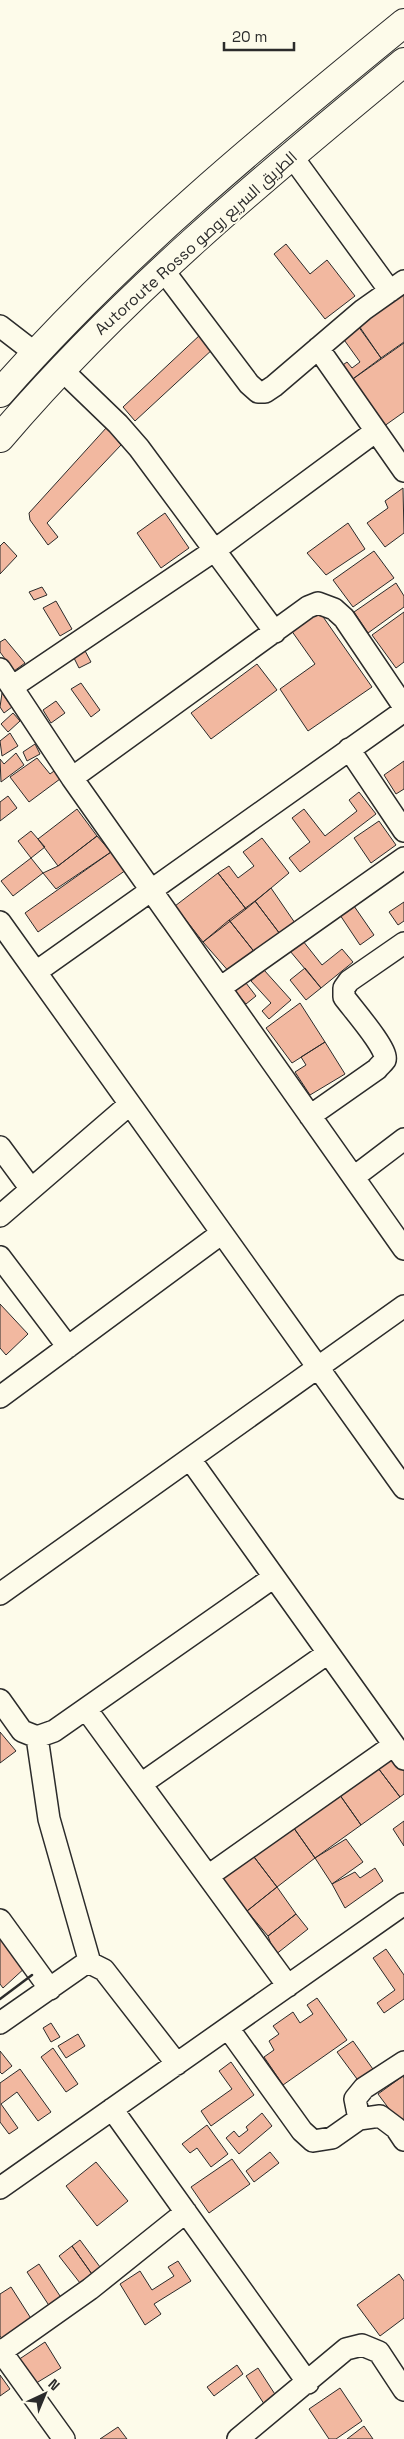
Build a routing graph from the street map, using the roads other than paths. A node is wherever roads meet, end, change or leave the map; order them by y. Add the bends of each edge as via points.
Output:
1 (404, 23) edge
2 (404, 62) edge
3 (291, 155) junction
4 (163, 270) junction
5 (397, 286) edge
6 (0, 326) edge
7 (318, 348) junction
8 (35, 353) junction
9 (62, 370) junction
10 (0, 393) edge
11 (376, 431) junction
12 (0, 438) edge
13 (404, 472) edge
14 (215, 550) junction
15 (276, 632) junction
16 (0, 669) edge
17 (12, 687) junction
18 (404, 709) edge
19 (349, 750) junction
20 (72, 778) junction
21 (404, 831) edge
22 (404, 858) edge
23 (151, 890) junction
24 (0, 922) edge
25 (404, 943) edge
26 (36, 972) junction
27 (220, 988) junction
28 (130, 1104) junction
29 (310, 1116) junction
30 (404, 1139) edge
31 (0, 1147) edge
32 (354, 1178) junction
33 (31, 1189) junction
34 (0, 1216) edge
35 (222, 1233) junction
36 (404, 1249) edge
37 (0, 1257) edge
38 (404, 1306) edge
39 (68, 1346) junction
40 (318, 1367) junction
41 (0, 1397) edge
42 (190, 1459) junction
43 (404, 1488) edge
44 (274, 1577) junction
45 (0, 1594) edge
46 (328, 1652) junction
47 (0, 1700) edge
48 (86, 1709) junction
49 (37, 1737) junction
50 (399, 1752) edge
51 (141, 1784) junction
52 (208, 1876) junction
53 (404, 1904) edge
54 (0, 1920) edge
55 (90, 1963) junction
56 (288, 1986) junction
57 (50, 1988) junction
58 (0, 2024) edge
59 (228, 2028) junction
60 (404, 2062) edge
61 (176, 2064) junction
62 (112, 2109) junction
63 (358, 2120) junction
64 (404, 2140) edge
65 (0, 2188) edge
66 (186, 2212) junction
67 (1, 2351) edge
68 (308, 2383) junction
69 (404, 2390) edge
70 (64, 2439) edge
71 (238, 2439) edge

1 - 8 highway, Autoroute Rosso الطريق السريع روصو via 222,174
2 - 3 highway, Autoroute Rosso الطريق السريع روصو
3 - 4 highway, Autoroute Rosso الطريق السريع روصو
3 - 5 street
4 - 7 street via 258,392 274,386
4 - 9 highway, Autoroute Rosso الطريق السريع روصو
5 - 7 street
6 - 8 street
7 - 11 street
8 - 10 highway, Autoroute Rosso الطريق السريع روصو
9 - 12 highway, Autoroute Rosso الطريق السريع روصو
9 - 14 street via 134,442
11 - 13 street
11 - 14 street
14 - 15 street
14 - 17 street
15 - 18 street via 318,603 334,609 344,618
15 - 20 street
16 - 17 street
17 - 20 street
18 - 19 street
19 - 21 street
19 - 23 street
20 - 23 street
22 - 27 street
23 - 26 street
23 - 27 street
24 - 26 street
25 - 29 street via 349,981 344,988 344,997 380,1044 385,1060
26 - 28 street
27 - 29 street
28 - 33 street
28 - 35 street
29 - 32 street
30 - 32 street
31 - 33 street
32 - 36 street
33 - 34 street
35 - 39 street
35 - 40 street
37 - 39 street
38 - 40 street
39 - 41 street
40 - 42 street
40 - 43 street
42 - 44 street
42 - 45 street
44 - 46 street
44 - 48 street
46 - 50 street
46 - 51 street
47 - 49 street via 22,1731
48 - 49 street via 54,1731
48 - 51 street
49 - 55 street via 50,1819
50 - 52 street
51 - 52 street
52 - 56 street
53 - 56 street
54 - 57 street
55 - 57 street
55 - 61 street via 104,1970
56 - 59 street
57 - 58 street
59 - 61 street
59 - 63 street via 302,2132 313,2141 332,2138
60 - 63 street via 364,2088 355,2099
61 - 62 street
62 - 65 street
62 - 66 street
63 - 64 street via 380,2116 396,2128
66 - 67 street via 90,2289
66 - 68 street
67 - 70 street
68 - 69 street via 346,2349 362,2345 379,2352
68 - 71 street

